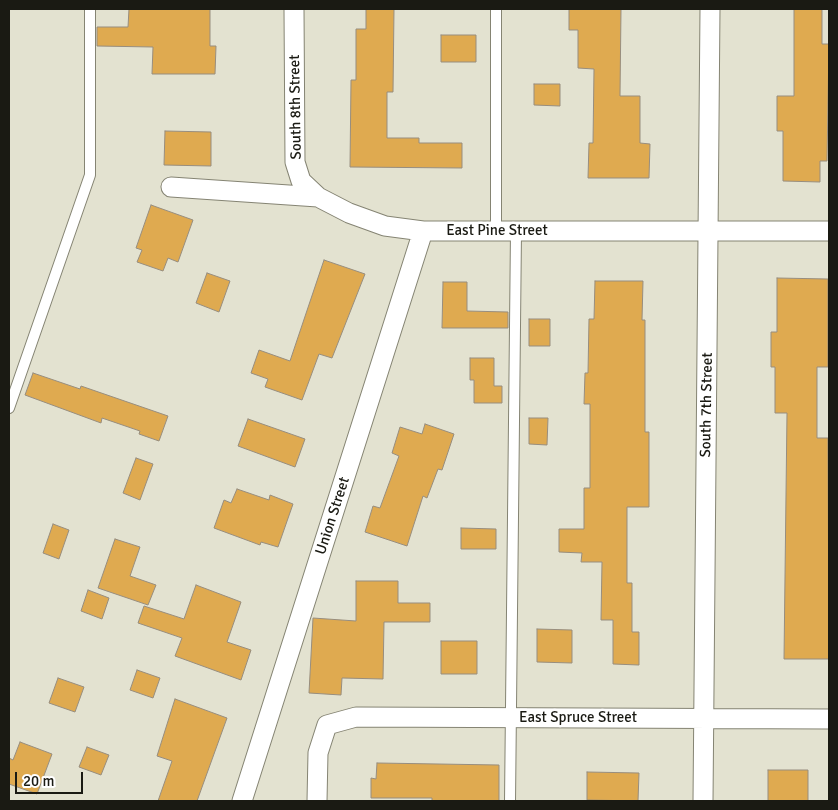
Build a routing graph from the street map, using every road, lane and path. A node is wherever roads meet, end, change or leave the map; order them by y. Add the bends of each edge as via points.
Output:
1 (90, 9) edge
2 (294, 9) edge
3 (496, 9) edge
4 (710, 9) edge
5 (172, 187) dead end
6 (318, 197) junction
7 (423, 231) junction
8 (496, 231) junction
9 (516, 231) junction
10 (709, 231) junction
11 (829, 231) edge
12 (9, 408) edge
13 (511, 717) junction
14 (704, 718) junction
15 (829, 719) edge
16 (242, 801) edge
17 (317, 801) edge
18 (510, 801) edge
19 (703, 801) edge

1 - 12 lane via 90,175
2 - 6 street, South 8th Street via 295,162 301,182
3 - 8 lane
4 - 10 street, South 7th Street
5 - 6 street, East Pine Street
6 - 7 street, East Pine Street via 385,226
7 - 8 street, East Pine Street
7 - 16 street, Union Street
8 - 9 street, East Pine Street
9 - 10 street, East Pine Street
9 - 13 lane
10 - 11 street, East Pine Street
10 - 14 street, South 7th Street
13 - 14 street, East Spruce Street
13 - 17 street, East Spruce Street via 356,717 327,725 318,752
13 - 18 lane
14 - 15 street, East Spruce Street
14 - 19 street, South 7th Street

